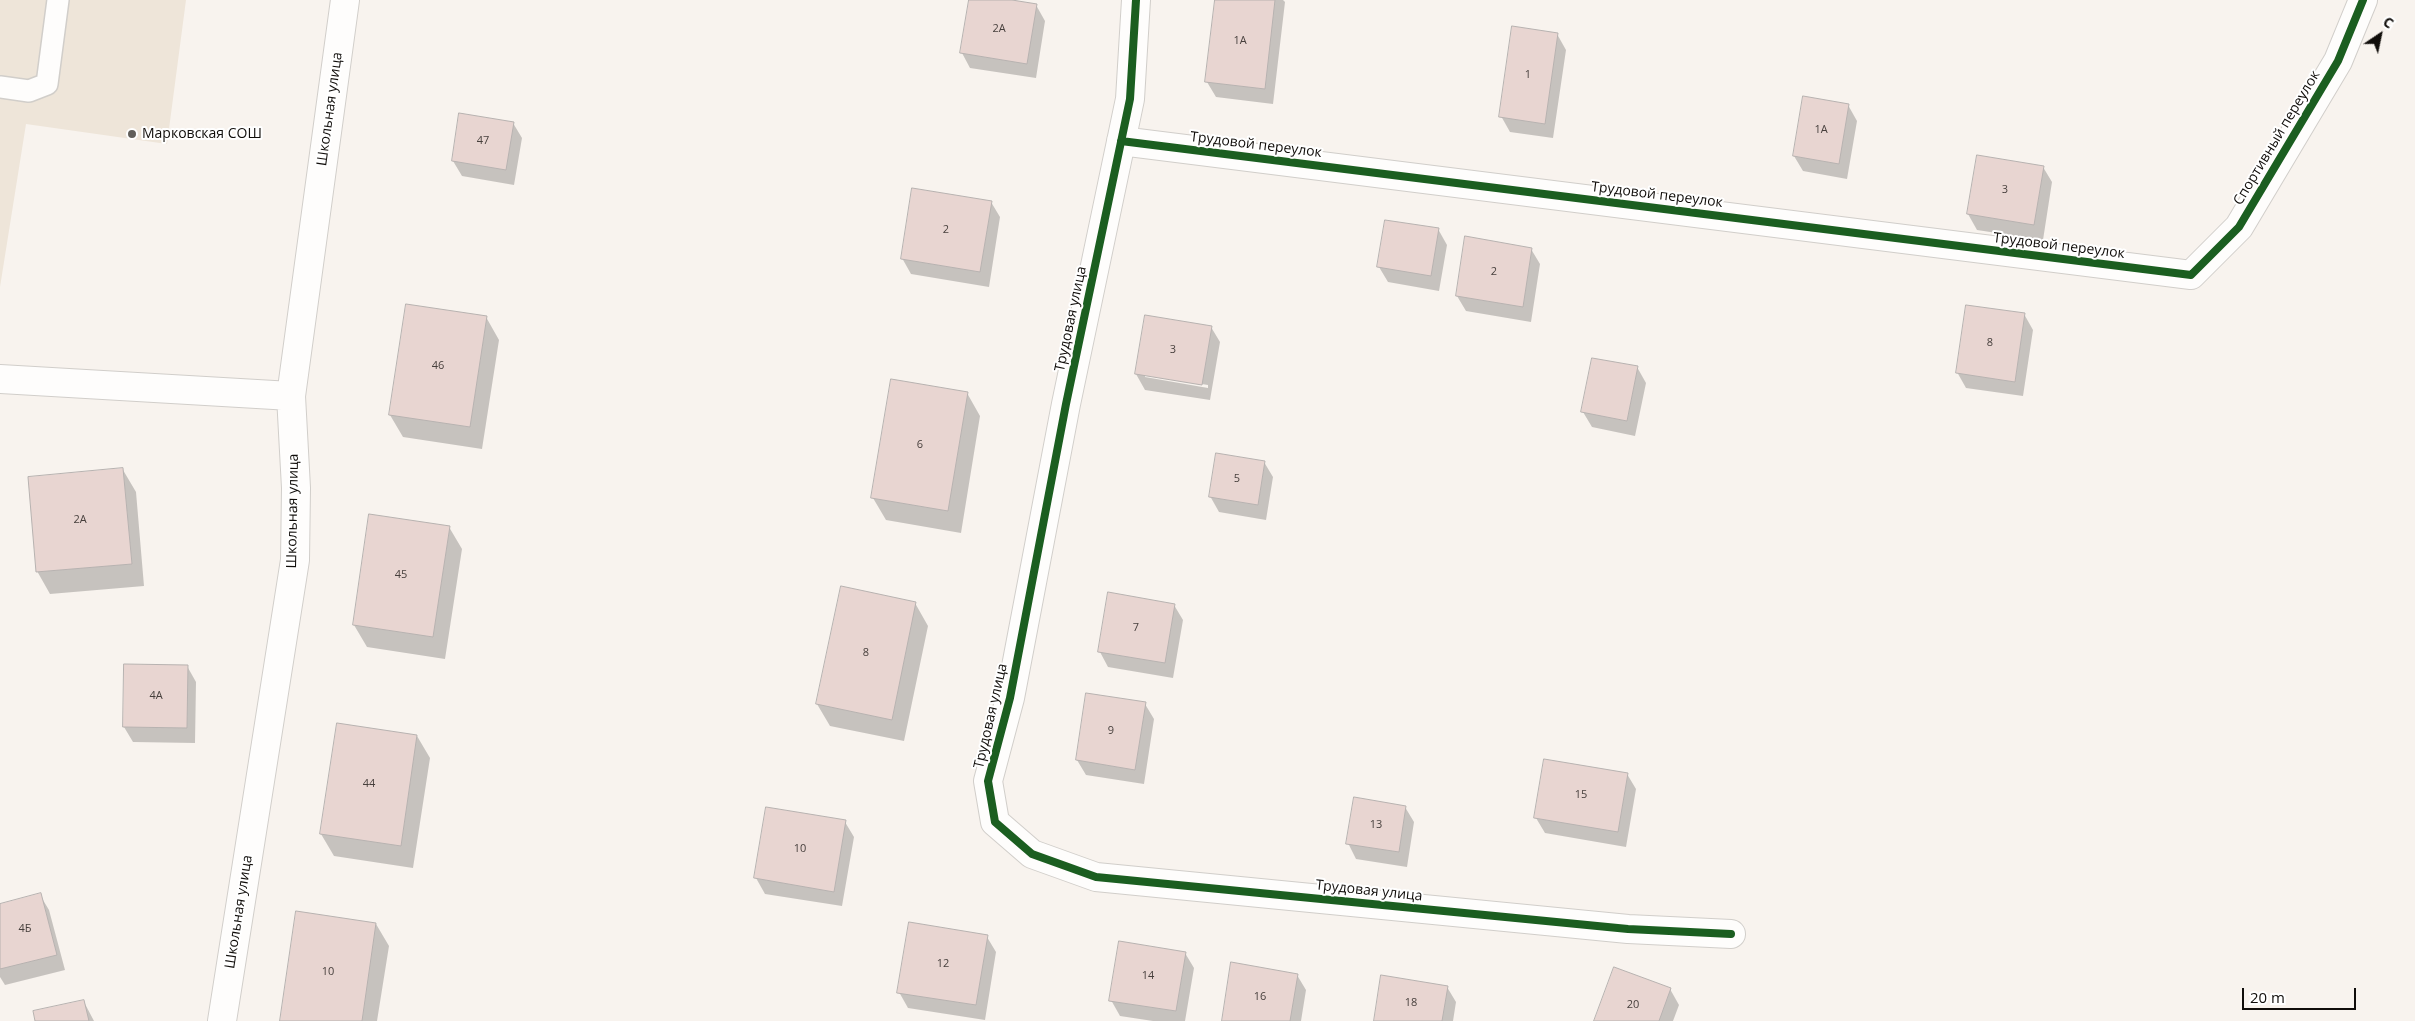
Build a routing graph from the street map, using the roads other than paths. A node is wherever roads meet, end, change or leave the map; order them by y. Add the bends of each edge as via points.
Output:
1 (58, 0) edge
2 (345, 0) edge
3 (1136, 0) edge
4 (2363, 0) edge
5 (0, 87) edge
6 (1121, 141) junction
7 (2191, 275) joint
8 (0, 379) edge
9 (291, 396) junction
10 (1731, 934) dead end
11 (222, 1021) edge

1 - 5 lane via 46,84 29,91
2 - 9 street, Школьная улица
3 - 6 street, Трудовая улица via 1130,99
4 - 7 street, Спортивный переулок via 2338,61 2239,227
6 - 7 street, Трудовой переулок
6 - 10 street, Трудовая улица via 1066,404 1010,698 988,781 995,822 1032,854 1096,877 1628,929
8 - 9 street
9 - 11 street, Школьная улица via 296,488 295,560

